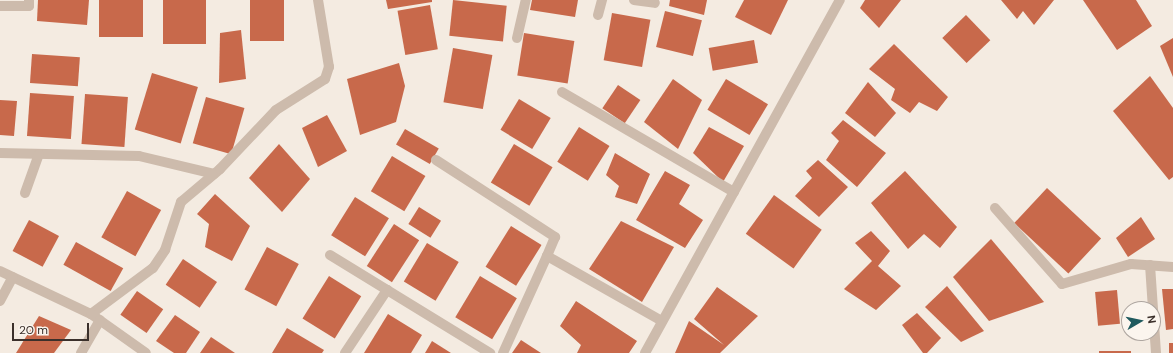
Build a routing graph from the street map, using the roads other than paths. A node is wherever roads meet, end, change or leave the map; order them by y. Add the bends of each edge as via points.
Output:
1 (29, 0) edge
2 (318, 0) edge
3 (526, 0) edge
4 (602, 0) edge
5 (634, 0) edge
6 (840, 0) edge
7 (655, 4) dead end
8 (0, 6) edge
9 (598, 15) dead end
10 (517, 38) dead end
11 (562, 92) dead end
12 (0, 153) edge
13 (39, 154) junction
14 (436, 160) dead end
15 (214, 174) junction
16 (734, 192) junction
17 (25, 193) dead end
18 (995, 208) dead end
19 (330, 255) dead end
20 (547, 256) junction
21 (1150, 266) junction
22 (1173, 268) edge
23 (0, 271) edge
24 (13, 277) junction
25 (387, 290) junction
26 (0, 301) edge
27 (1152, 301) edge
28 (91, 314) junction
29 (100, 320) junction
30 (662, 321) junction
31 (1155, 341) edge
32 (81, 353) edge
33 (146, 353) edge
34 (345, 353) edge
35 (490, 353) edge
36 (503, 353) edge
37 (645, 353) edge
38 (1156, 353) edge

1 - 8 street via 29,6
2 - 15 street via 329,68 325,79 276,110
3 - 10 street
4 - 9 street
5 - 7 street
6 - 16 street
11 - 16 street
12 - 13 street
13 - 15 street via 139,156
13 - 17 street
14 - 20 street via 555,237
15 - 28 street via 182,202 165,250 153,268
16 - 30 street
18 - 21 street via 1062,284 1131,264
19 - 25 street
20 - 30 street
20 - 36 street
21 - 22 street
21 - 27 street
23 - 24 street
24 - 26 street
24 - 28 street
25 - 34 street
25 - 35 street
28 - 29 street
29 - 32 street
29 - 33 street
30 - 37 street
31 - 38 street

